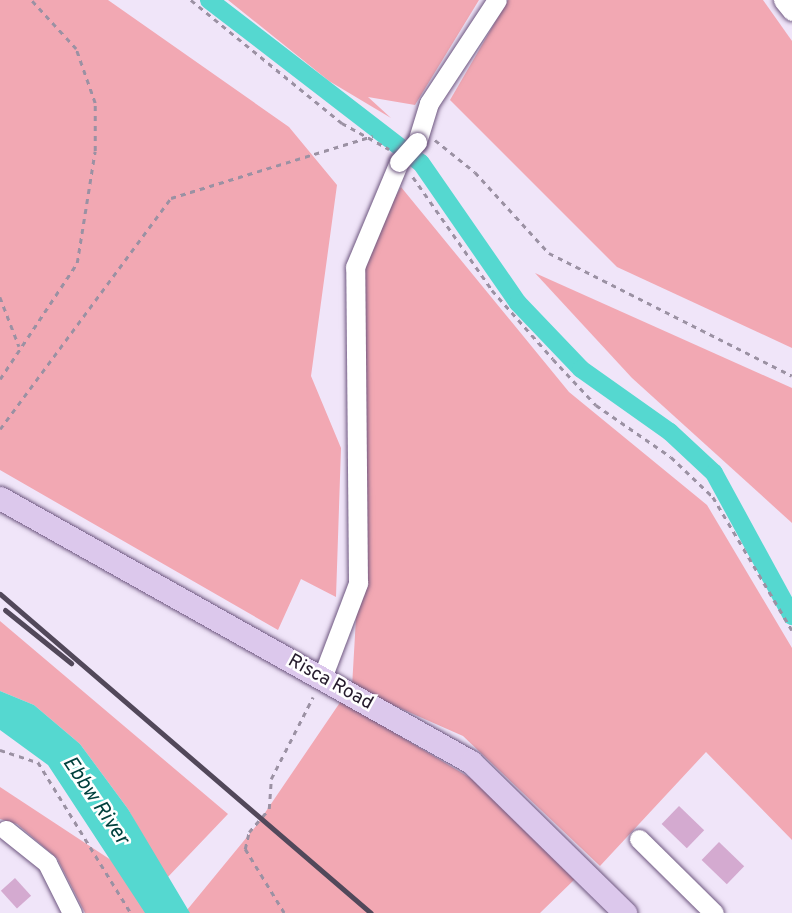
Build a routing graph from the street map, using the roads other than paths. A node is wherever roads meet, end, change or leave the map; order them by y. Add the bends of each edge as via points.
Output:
1 (497, 0) edge
2 (783, 0) edge
3 (792, 11) edge
4 (0, 498) edge
5 (322, 678) junction
6 (6, 830) dead end
7 (639, 839) dead end
8 (72, 913) edge
9 (625, 913) edge
10 (714, 913) edge

1 - 5 street, bridge via 429,103 420,137 403,160 355,267 358,583
2 - 3 street
4 - 5 main road, Risca Road
5 - 9 main road, Risca Road via 471,762
6 - 8 street via 47,863
7 - 10 street

